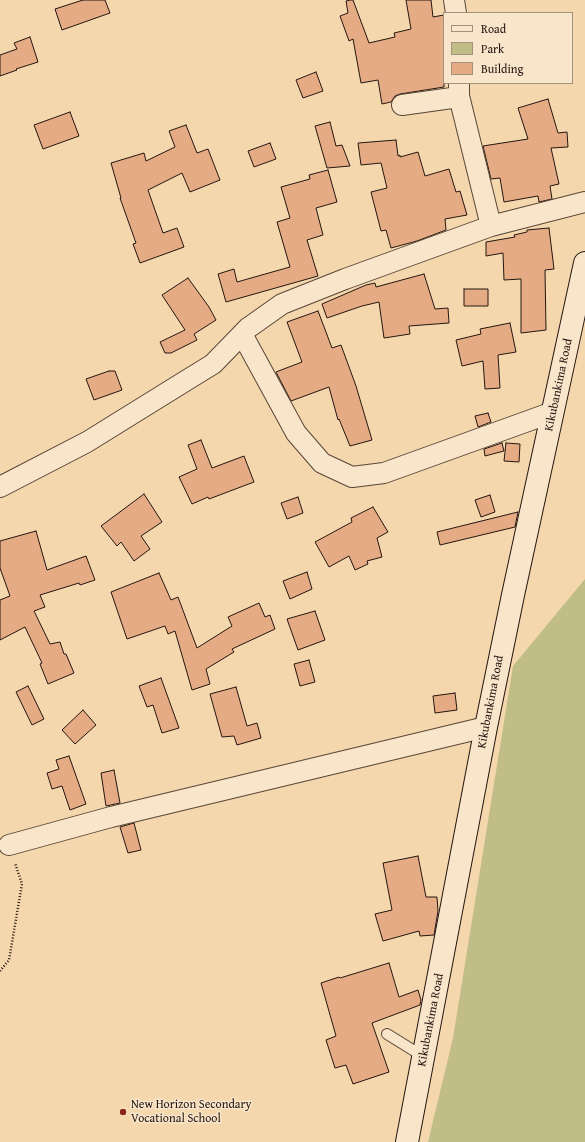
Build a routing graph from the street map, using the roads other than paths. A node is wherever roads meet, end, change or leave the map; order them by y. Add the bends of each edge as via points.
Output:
1 (454, 0) edge
2 (456, 12) edge
3 (459, 90) edge
4 (402, 105) dead end
5 (585, 202) edge
6 (491, 226) junction
7 (585, 263) edge
8 (242, 334) junction
9 (553, 412) junction
10 (0, 487) edge
11 (486, 727) junction
12 (9, 846) road end
13 (387, 1034) dead end
14 (424, 1052) junction
15 (408, 1142) edge

1 - 2 street
3 - 4 street
3 - 6 street
5 - 6 street
6 - 8 street via 282,304
7 - 9 street, Kikubankima Road
8 - 9 street via 296,434 322,463 352,477 384,473
8 - 10 street via 213,364 87,442
9 - 11 street, Kikubankima Road
11 - 12 street via 110,817
11 - 14 street, Kikubankima Road
13 - 14 lane via 416,1052
14 - 15 street, Kikubankima Road

